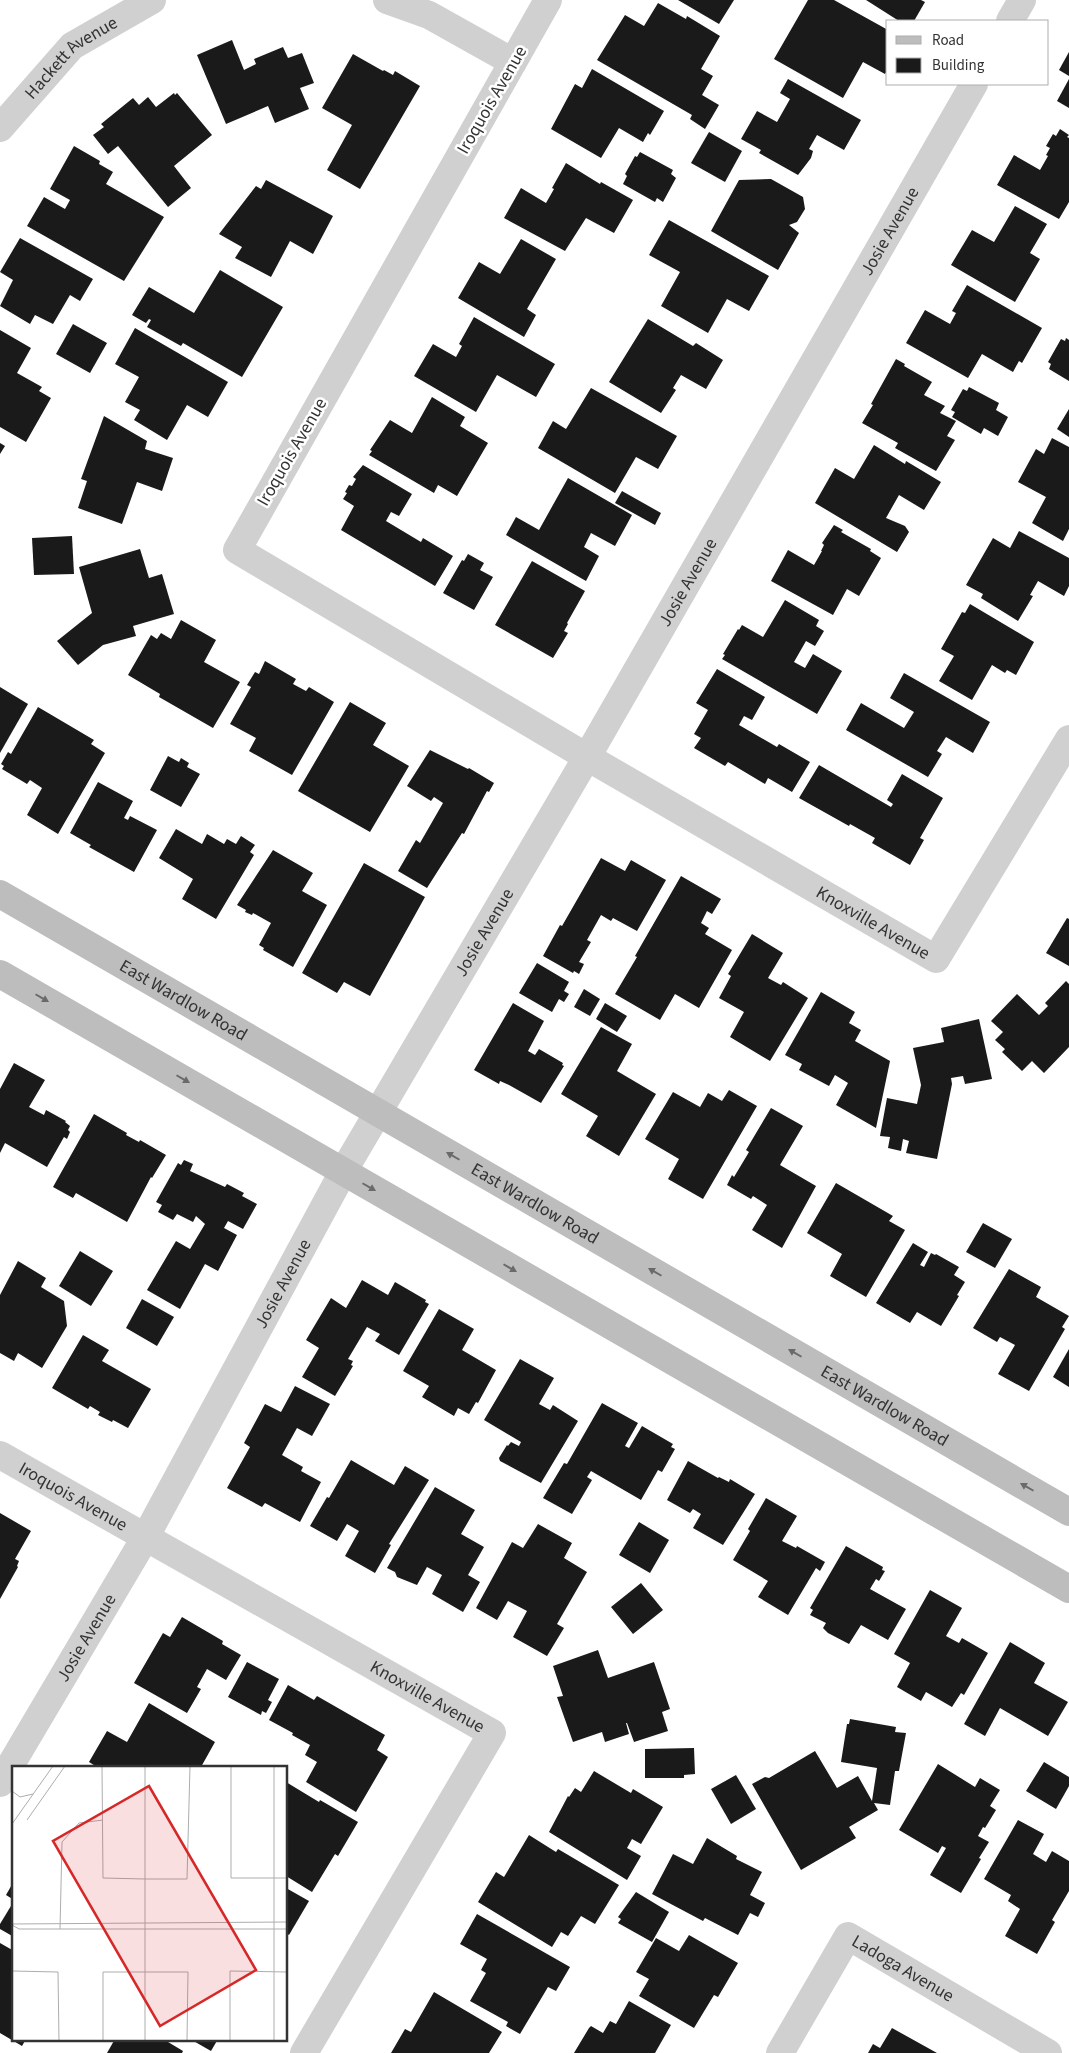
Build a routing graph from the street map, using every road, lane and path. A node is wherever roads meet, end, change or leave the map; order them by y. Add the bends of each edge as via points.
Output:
1 (152, 0) edge
2 (387, 0) edge
3 (548, 0) edge
4 (1022, 0) edge
5 (1011, 20) edge
6 (513, 62) junction
7 (973, 85) edge
8 (0, 128) edge
9 (1069, 739) edge
10 (587, 757) junction
11 (0, 894) edge
12 (0, 974) edge
13 (378, 1113) junction
14 (343, 1172) junction
15 (0, 1455) edge
16 (1069, 1512) edge
17 (145, 1538) junction
18 (1069, 1589) edge
19 (0, 1783) edge
20 (304, 2053) edge
21 (780, 2053) edge
22 (1048, 2053) edge

1 - 8 street, Hackett Avenue via 72,46
2 - 6 street via 429,15
3 - 6 street, Iroquois Avenue
4 - 5 street
6 - 10 street, Iroquois Avenue via 237,550
7 - 10 street, Josie Avenue
9 - 10 street, Knoxville Avenue via 936,959
10 - 13 street, Josie Avenue
11 - 13 main road, East Wardlow Road
12 -> 14 main road
13 - 14 street, Josie Avenue
16 -> 13 main road, East Wardlow Road
14 - 17 street, Josie Avenue
14 -> 18 main road
15 - 17 street, Iroquois Avenue
17 - 19 street, Josie Avenue
17 - 20 street, Knoxville Avenue via 492,1733
21 - 22 street, Ladoga Avenue via 848,1936

